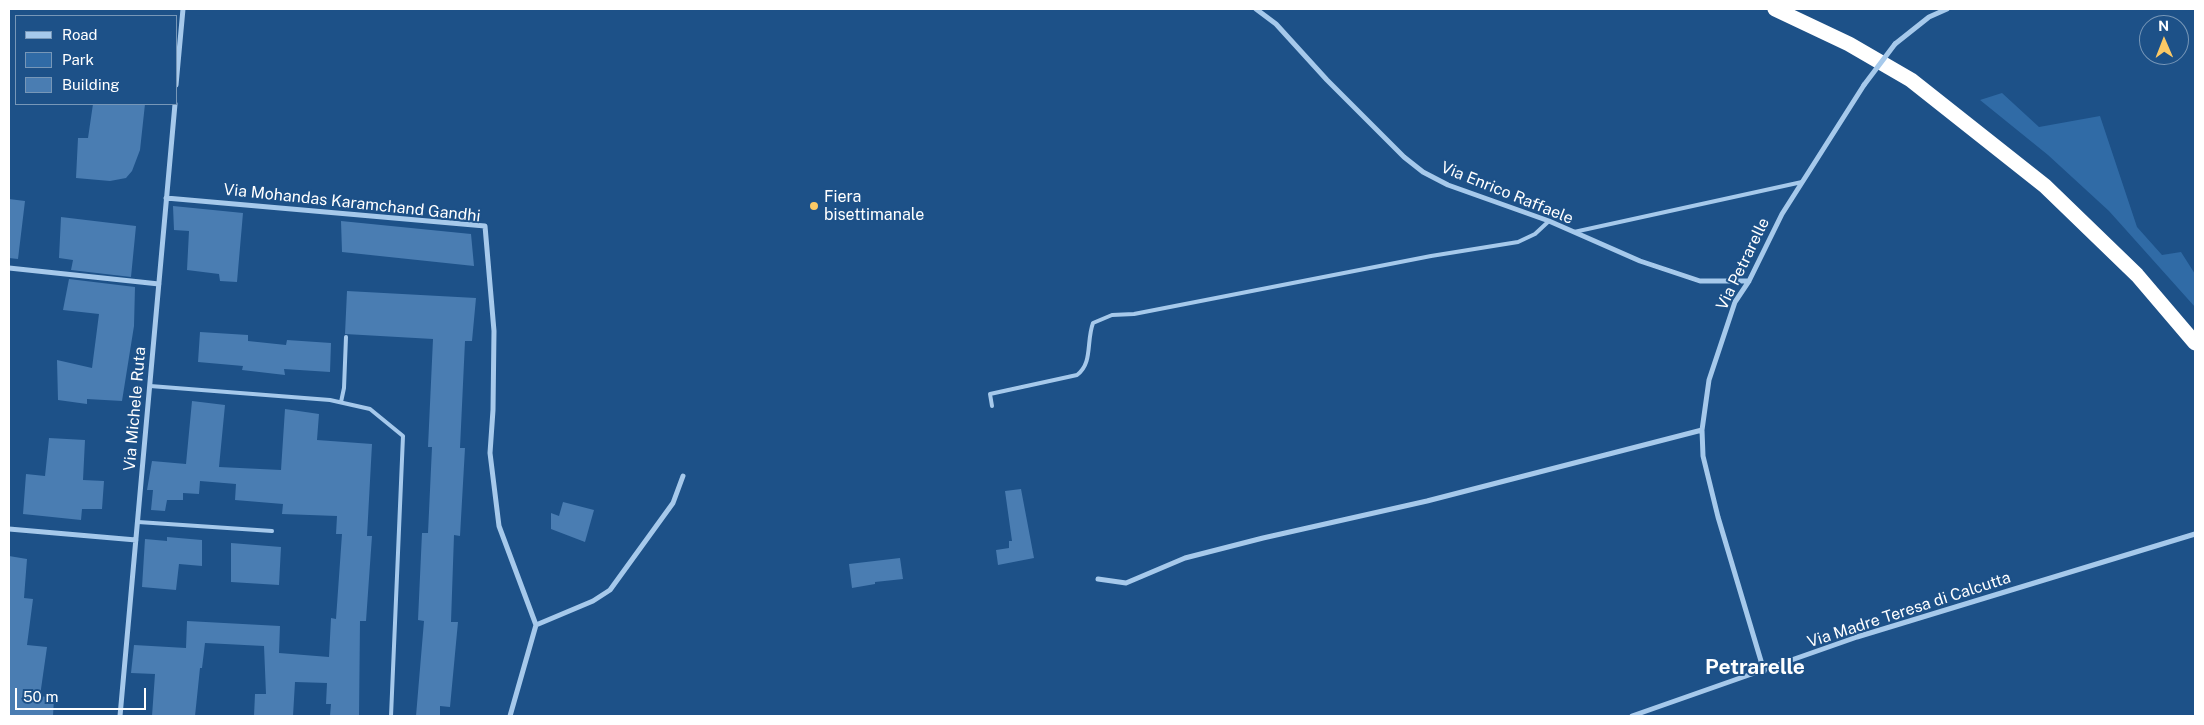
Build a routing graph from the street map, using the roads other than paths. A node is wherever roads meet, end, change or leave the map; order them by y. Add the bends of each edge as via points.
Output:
1 (183, 9) edge
2 (1256, 9) edge
3 (1775, 9) edge
4 (1947, 9) edge
5 (178, 63) edge
6 (175, 105) edge
7 (1802, 182) junction
8 (166, 198) junction
9 (1549, 221) junction
10 (1574, 232) junction
11 (9, 268) edge
12 (1749, 281) junction
13 (159, 284) junction
14 (346, 337) dead end
15 (2195, 343) edge
16 (150, 386) junction
17 (341, 402) junction
18 (992, 406) dead end
19 (1702, 430) junction
20 (683, 476) dead end
21 (138, 522) junction
22 (9, 529) edge
23 (272, 531) dead end
24 (2195, 534) edge
25 (136, 540) junction
26 (1098, 579) dead end
27 (536, 625) junction
28 (1764, 671) junction
29 (120, 716) edge
30 (391, 716) edge
31 (510, 716) edge
32 (1632, 716) edge

1 - 5 street
2 - 9 street, Via Enrico Raffaele via 1276,24 1326,80 1404,157 1424,172
3 - 15 highway via 1849,44 1911,80 2038,180 2137,275
4 - 7 street, Via Petrarelle, bridge via 1929,17 1895,44 1864,85
6 - 8 street, Via Michele Ruta
7 - 10 lane
7 - 12 street, Via Petrarelle via 1782,214
8 - 13 street, Via Michele Ruta
8 - 27 street, Via Mohandas Karamchand Gandhi via 485,226 494,331 490,453 499,526
9 - 10 street, Via Enrico Raffaele
9 - 18 lane via 1535,234 1518,242 1134,314 1112,315 1093,322 1085,369 1076,376 990,394
10 - 12 street, Via Enrico Raffaele via 1640,261 1700,281
11 - 13 street
12 - 19 street, Via Petrarelle via 1735,302 1710,380
13 - 16 street, Via Michele Ruta
14 - 17 lane
16 - 17 lane
16 - 21 street, Via Michele Ruta
17 - 30 lane via 370,409 403,436
19 - 26 street via 1447,496 1184,558 1126,583
19 - 28 street, Via Petrarelle via 1703,456 1718,517
20 - 27 street via 673,503 610,590 593,601
21 - 23 lane
21 - 25 street, Via Michele Ruta
22 - 25 street
24 - 28 street, Via Madre Teresa di Calcutta via 1858,637
25 - 29 street, Via Michele Ruta
27 - 31 street
28 - 32 street, Via Madre Teresa di Calcutta

